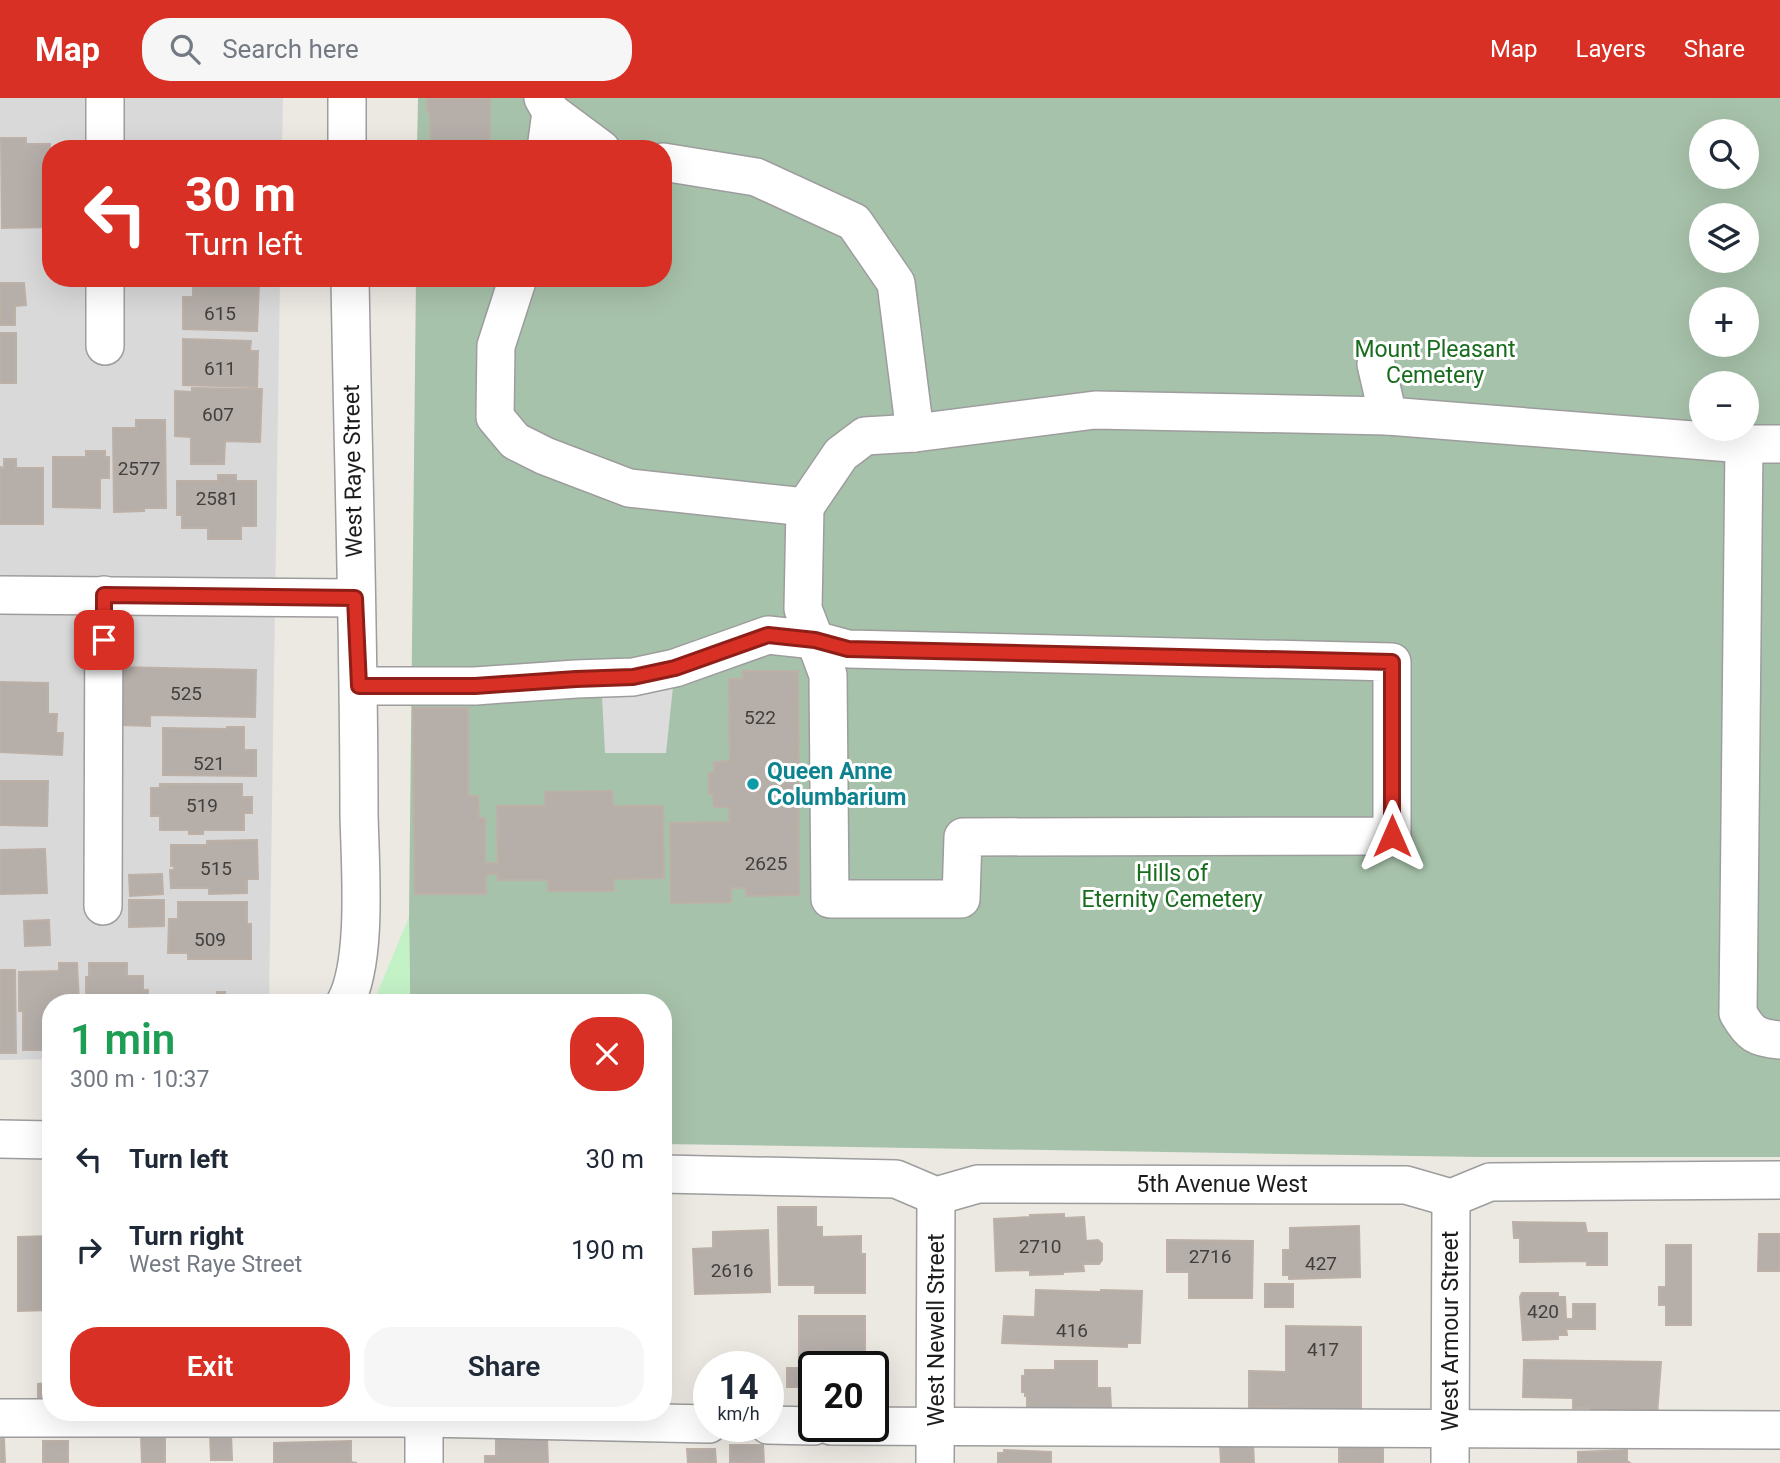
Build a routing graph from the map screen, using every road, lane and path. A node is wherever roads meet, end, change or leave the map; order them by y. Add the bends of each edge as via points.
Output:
1 (105, 98) edge
2 (346, 98) edge
3 (547, 105) edge
4 (105, 140) edge
5 (347, 140) edge
6 (547, 140) edge
7 (590, 140) edge
8 (672, 163) edge
9 (105, 287) edge
10 (350, 287) edge
11 (515, 287) edge
12 (105, 346) dead end
13 (1376, 363) dead end
14 (1388, 416) junction
15 (915, 433) junction
16 (1780, 443) edge
17 (1744, 444) junction
18 (805, 507) junction
19 (0, 595) edge
20 (104, 595) junction
21 (355, 598) junction
22 (815, 640) junction
23 (359, 686) junction
24 (103, 906) dead end
25 (348, 994) edge
26 (1780, 1040) edge
27 (0, 1139) edge
28 (42, 1140) edge
29 (672, 1174) edge
30 (1780, 1180) edge
31 (936, 1196) junction
32 (1451, 1198) junction
33 (0, 1418) edge
34 (42, 1418) edge
35 (424, 1421) edge
36 (614, 1421) edge
37 (693, 1423) edge
38 (1780, 1430) edge
39 (889, 1437) edge
40 (1449, 1445) edge
41 (935, 1446) edge
42 (424, 1463) edge

1 - 4 street
2 - 5 street
3 - 6 street
3 - 7 street
8 - 15 street via 756,177 854,222 897,283
9 - 12 street
10 - 21 street, West Raye Street
11 - 18 street via 496,346 495,417 515,441 629,488
13 - 14 street
14 - 15 street via 1095,410
14 - 17 street
15 - 18 street via 865,436 841,454
16 - 17 street
17 - 26 street via 1738,1013 1747,1029
18 - 22 street via 803,608
19 - 20 street
20 - 21 street
20 - 24 street
21 - 23 street, West Raye Street
22 - 22 street via 848,649 1392,662 1392,836 963,837 961,899 830,899 828,675
22 - 23 street via 768,635 675,668 633,677 475,686
23 - 25 street, West Raye Street via 360,950
27 - 28 street
29 - 31 street via 897,1179
30 - 32 street via 1490,1182
31 - 32 street, 5th Avenue West via 978,1184 1378,1184 1406,1185
31 - 41 street, West Newell Street
32 - 40 street, West Armour Street
33 - 34 street
35 - 42 street
36 - 37 street
38 - 40 street
39 - 41 street
40 - 41 street

